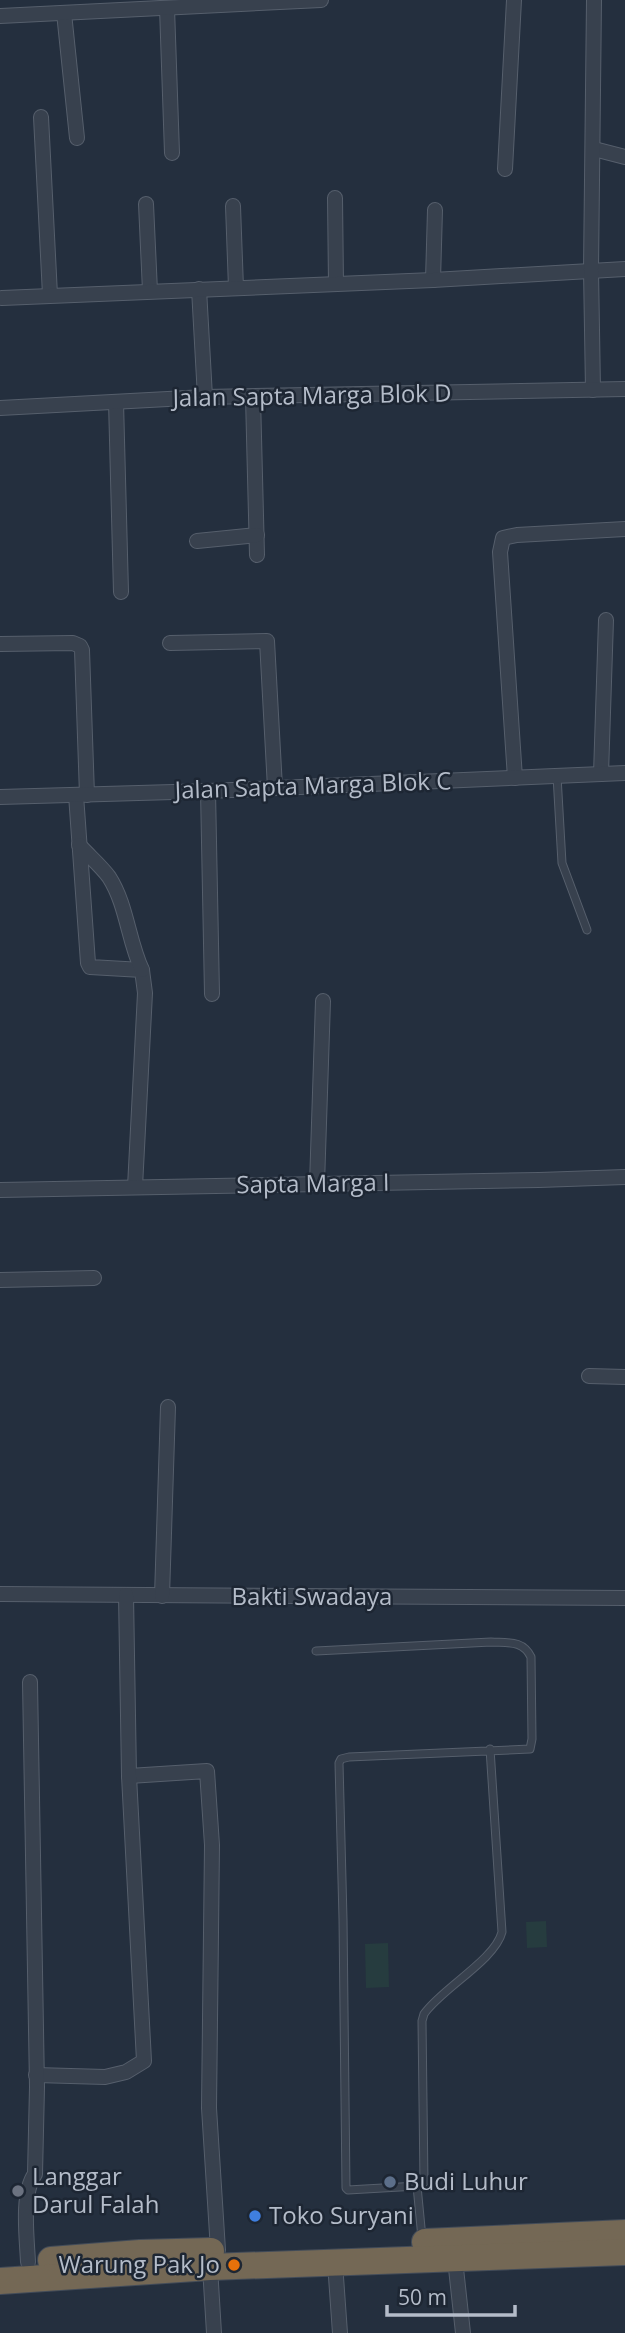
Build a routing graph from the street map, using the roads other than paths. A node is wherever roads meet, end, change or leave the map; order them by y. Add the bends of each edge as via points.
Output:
1 (321, 0) edge
2 (514, 0) edge
3 (594, 0) edge
4 (167, 8) junction
5 (64, 13) junction
6 (0, 16) edge
7 (41, 117) dead end
8 (77, 138) dead end
9 (594, 149) junction
10 (172, 153) dead end
11 (625, 156) edge
12 (505, 169) dead end
13 (335, 198) dead end
14 (146, 204) dead end
15 (233, 206) dead end
16 (435, 210) dead end
17 (625, 269) edge
18 (591, 270) junction
19 (433, 280) junction
20 (336, 284) junction
21 (236, 288) junction
22 (198, 289) junction
23 (150, 291) junction
24 (50, 295) junction
25 (2, 298) dead end
26 (625, 389) edge
27 (593, 390) junction
28 (205, 397) junction
29 (253, 397) junction
30 (116, 402) junction
31 (0, 408) edge
32 (625, 529) edge
33 (257, 535) junction
34 (197, 541) dead end
35 (257, 555) dead end
36 (121, 592) dead end
37 (606, 620) dead end
38 (170, 643) dead end
39 (0, 644) edge
40 (625, 773) edge
41 (601, 774) junction
42 (556, 776) junction
43 (514, 778) junction
44 (275, 788) junction
45 (208, 791) junction
46 (81, 795) junction
47 (0, 797) edge
48 (79, 845) junction
49 (587, 930) dead end
50 (142, 970) junction
51 (212, 994) dead end
52 (323, 1001) dead end
53 (625, 1177) edge
54 (317, 1184) junction
55 (135, 1187) junction
56 (0, 1190) edge
57 (94, 1278) dead end
58 (0, 1280) edge
59 (589, 1376) dead end
60 (625, 1377) edge
61 (169, 1407) dead end
62 (0, 1594) edge
63 (126, 1595) junction
64 (162, 1596) junction
65 (625, 1598) edge
66 (316, 1651) dead end
67 (30, 1682) dead end
68 (490, 1749) junction
69 (129, 1776) junction
70 (36, 2075) junction
71 (416, 2186) junction
72 (625, 2233) edge
73 (423, 2242) junction
74 (625, 2252) edge
75 (214, 2259) junction
76 (455, 2259) junction
77 (28, 2262) junction
78 (0, 2263) edge
79 (335, 2263) junction
80 (0, 2281) edge
81 (214, 2333) edge
82 (340, 2333) edge
83 (463, 2333) edge

1 - 4 street
2 - 12 street
3 - 9 street
4 - 5 street
4 - 10 street
5 - 6 street
5 - 8 street
7 - 24 street
9 - 11 street
9 - 18 street
13 - 20 street
14 - 23 street
15 - 21 street
16 - 19 street
17 - 18 street
18 - 19 street
18 - 27 street
19 - 20 street
20 - 21 street
21 - 22 street
22 - 23 street
22 - 28 street
23 - 24 street
24 - 25 street
26 - 27 street, Jalan Sapta Marga Blok D
27 - 29 street, Jalan Sapta Marga Blok D
28 - 29 street, Jalan Sapta Marga Blok D
28 - 30 street, Jalan Sapta Marga Blok D
29 - 33 street
30 - 31 street, Jalan Sapta Marga Blok D
30 - 36 street
32 - 43 street via 503,538 499,552
33 - 34 street
33 - 35 street
37 - 41 street
38 - 44 street via 267,641
39 - 46 street via 80,646
40 - 41 street, Jalan Sapta Marga Blok C
41 - 42 street, Jalan Sapta Marga Blok C
42 - 43 street, Jalan Sapta Marga Blok C
42 - 49 lane via 562,863
43 - 44 street, Jalan Sapta Marga Blok C
44 - 45 street, Jalan Sapta Marga Blok C
45 - 46 street, Jalan Sapta Marga Blok C
45 - 51 street
46 - 47 street, Jalan Sapta Marga Blok C
46 - 48 street
48 - 50 street via 108,876
48 - 50 street via 90,967
50 - 55 street via 145,993
52 - 54 street
53 - 54 street, Sapta Marga I
54 - 55 street, Sapta Marga I
55 - 56 street, Sapta Marga I
57 - 58 street
59 - 60 street
61 - 64 street
62 - 63 street, Bakti Swadaya
63 - 64 street, Bakti Swadaya
63 - 69 street
64 - 65 street, Bakti Swadaya
66 - 68 lane via 491,1642 526,1647 531,1657 531,1747
67 - 70 street
68 - 71 lane via 501,1936 424,2014 425,2183
68 - 71 lane via 349,1757 339,1763 346,2188
69 - 70 street via 144,2061 105,2077
69 - 75 street via 207,1771 212,1845 209,2108
70 - 77 street via 35,2174 26,2217
71 - 73 lane
72 - 73 highway
73 - 75 highway
74 - 76 highway
75 - 77 highway via 140,2253
75 - 79 highway
75 - 80 highway
75 - 81 street
76 - 79 highway
76 - 83 street
77 - 78 highway
79 - 82 street

